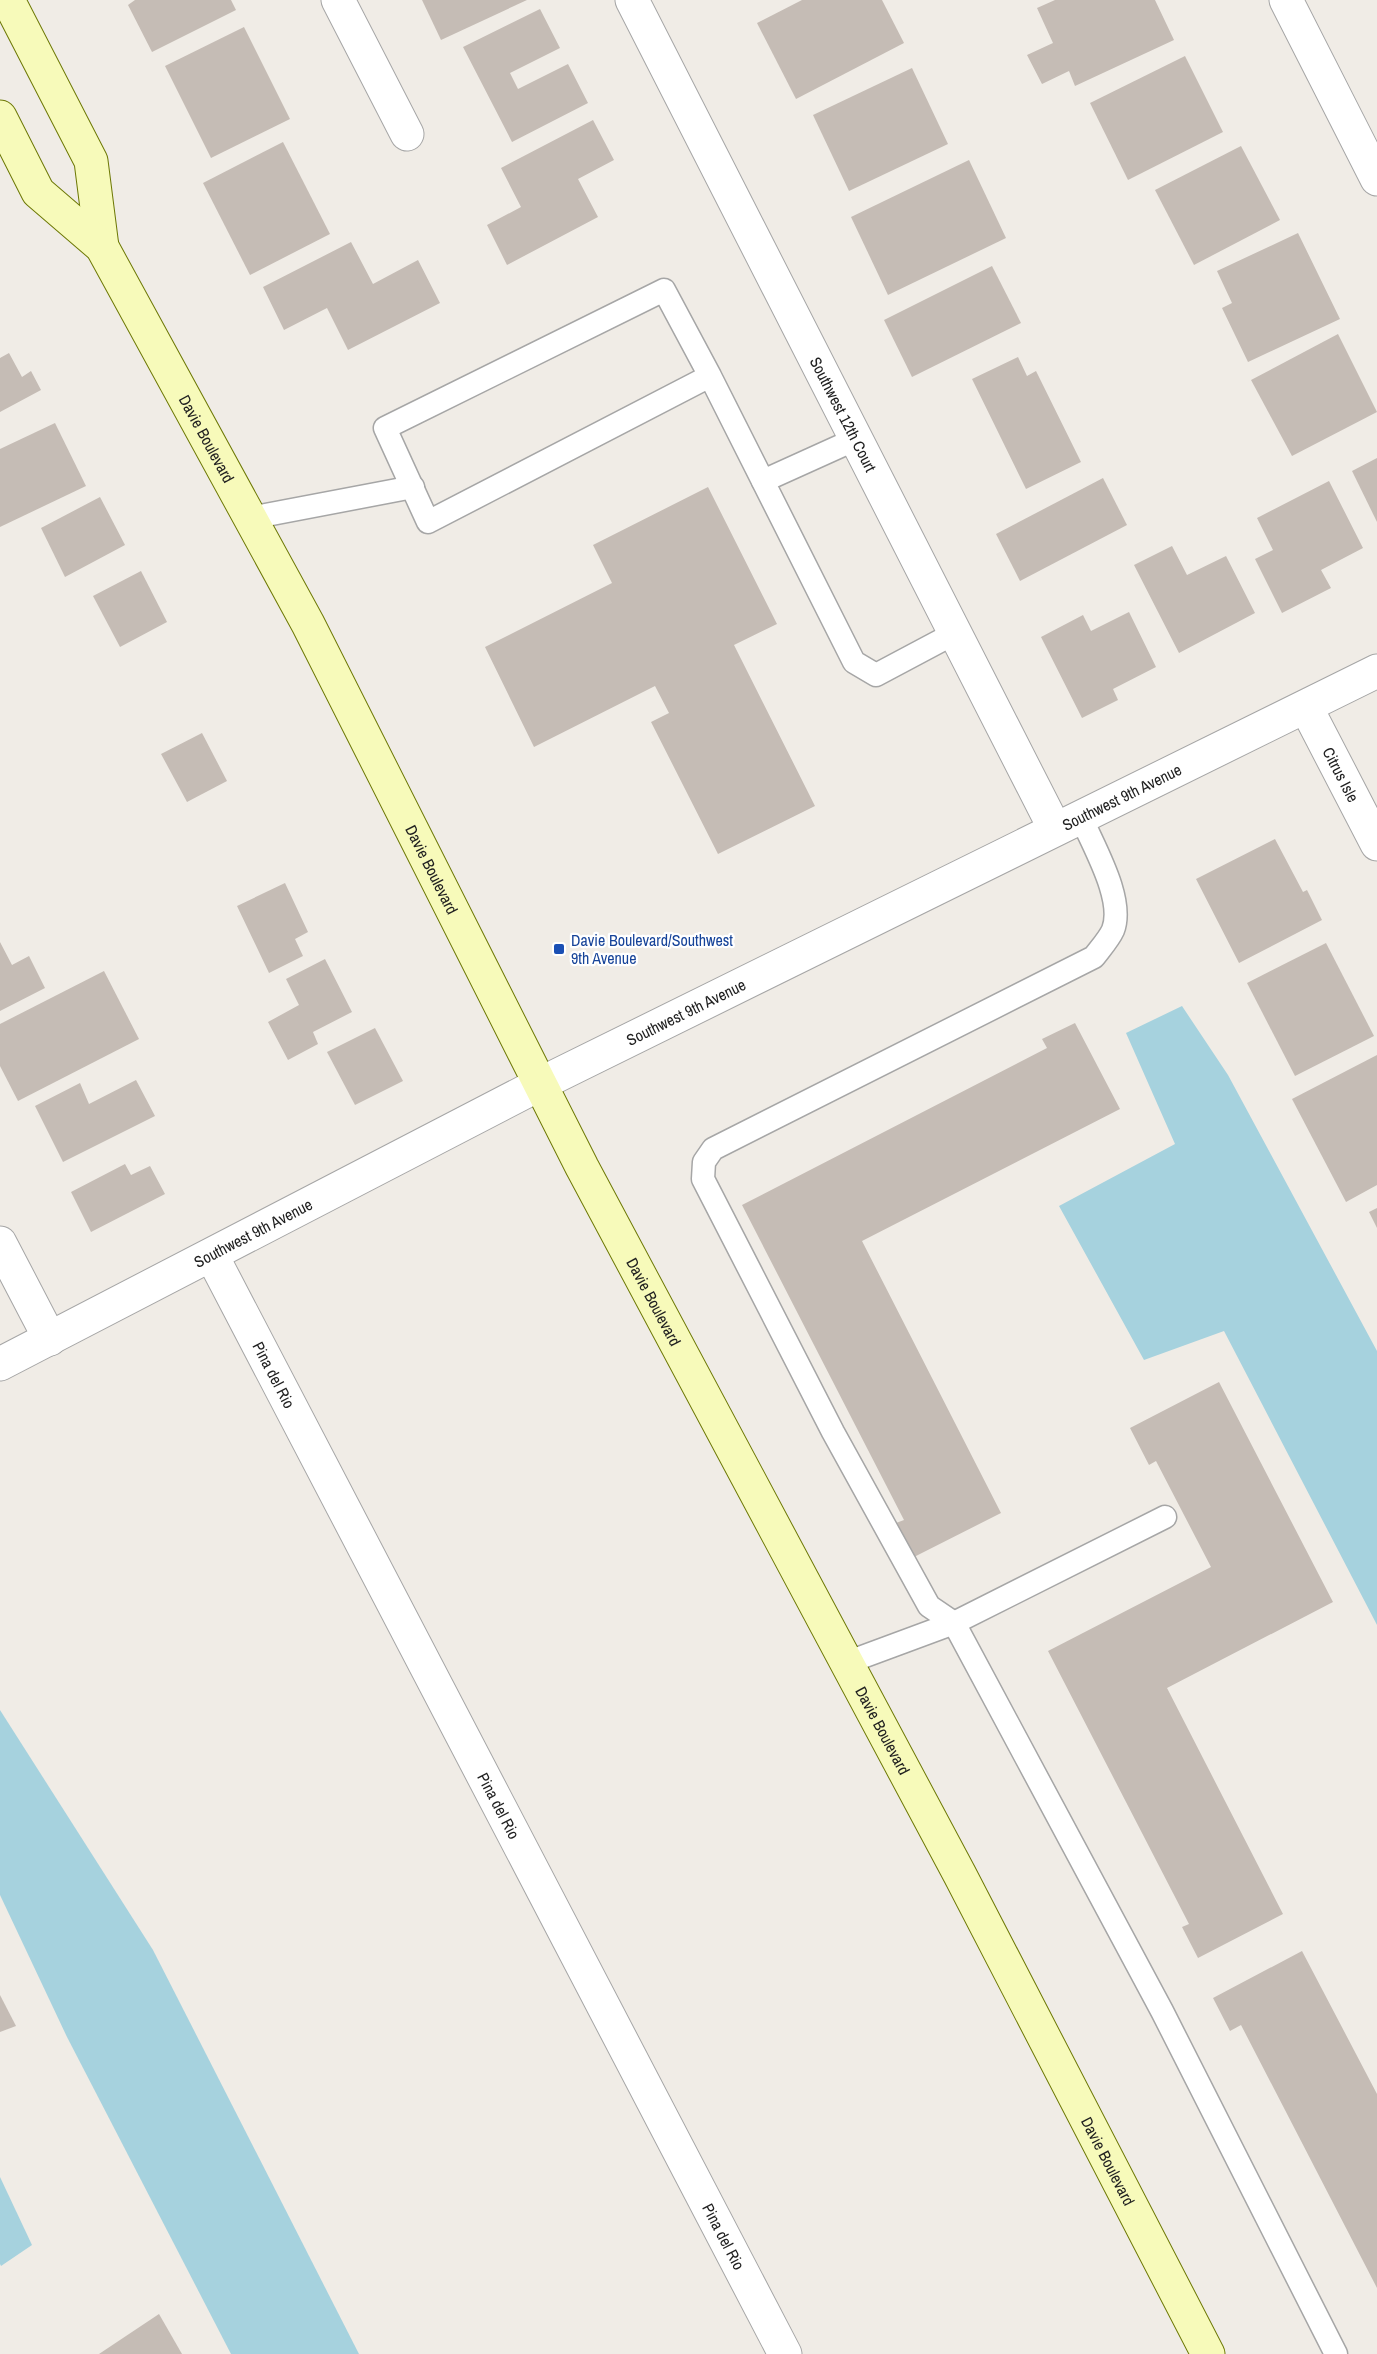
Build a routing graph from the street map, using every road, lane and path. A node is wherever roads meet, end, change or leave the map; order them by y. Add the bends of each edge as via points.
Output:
1 (8, 0) edge
2 (338, 0) edge
3 (632, 0) edge
4 (1286, 0) edge
5 (0, 117) edge
6 (407, 134) dead end
7 (1377, 179) edge
8 (102, 247) junction
9 (710, 376) junction
10 (856, 439) junction
11 (763, 481) junction
12 (413, 487) junction
13 (250, 518) junction
14 (955, 633) junction
15 (1377, 671) edge
16 (1306, 707) junction
17 (1068, 823) junction
18 (1377, 844) edge
19 (540, 1084) junction
20 (0, 1243) edge
21 (212, 1256) junction
22 (50, 1340) junction
23 (0, 1364) edge
24 (1165, 1516) dead end
25 (954, 1623) junction
26 (846, 1663) junction
27 (785, 2354) edge
28 (1208, 2354) edge
29 (1336, 2354) edge

1 - 8 main road, Davie Boulevard via 92,161
2 - 6 street
3 - 10 street, Southwest 12th Court
4 - 7 street
5 - 8 main road, Davie Boulevard via 38,192
8 - 13 main road, Davie Boulevard
9 - 11 lane
9 - 12 lane via 428,522
9 - 12 lane via 664,290 385,428
10 - 11 lane
10 - 14 street, Southwest 12th Court
11 - 14 lane via 854,662 876,675
12 - 13 lane
13 - 19 main road, Davie Boulevard via 308,624
14 - 17 street, Southwest 12th Court
15 - 16 street, Southwest 9th Avenue
16 - 17 street, Southwest 9th Avenue
16 - 18 street, Citrus Isle
17 - 19 street, Southwest 9th Avenue
17 - 25 lane via 1110,886 1116,910 1113,931 1094,957 713,1149 704,1162 703,1179 832,1432 929,1606
19 - 21 street, Southwest 9th Avenue
19 - 26 main road, Davie Boulevard
20 - 22 street
21 - 22 street, Southwest 9th Avenue
21 - 27 street, Pina del Rio
22 - 23 street, Southwest 9th Avenue
24 - 25 lane
25 - 26 lane
25 - 29 lane via 1162,2011
26 - 28 main road, Davie Boulevard

